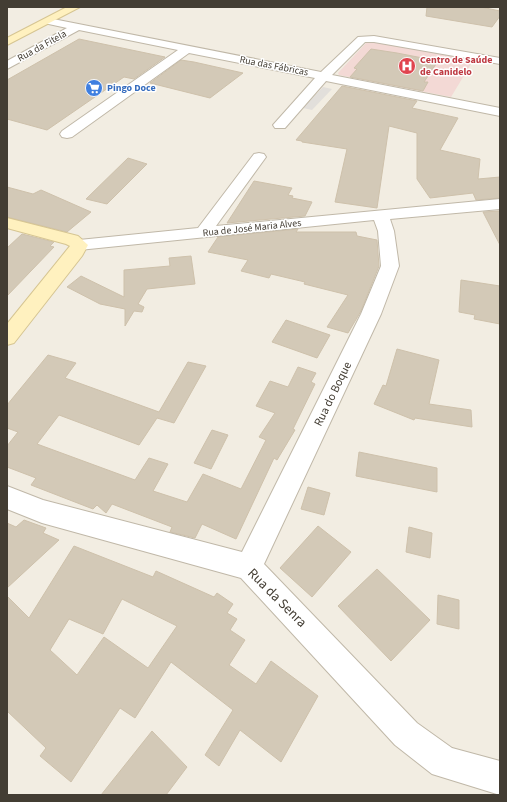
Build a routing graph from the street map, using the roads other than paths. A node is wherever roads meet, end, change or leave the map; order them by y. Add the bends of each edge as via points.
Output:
1 (75, 7) edge
2 (48, 21) junction
3 (77, 27) junction
4 (7, 42) edge
5 (187, 50) junction
6 (500, 61) edge
7 (7, 66) edge
8 (324, 76) junction
9 (500, 112) edge
10 (280, 125) dead end
11 (67, 134) dead end
12 (259, 157) dead end
13 (500, 204) edge
14 (380, 215) junction
15 (7, 223) edge
16 (203, 233) junction
17 (79, 245) junction
18 (7, 338) edge
19 (7, 497) edge
20 (249, 567) junction
21 (500, 778) edge

1 - 2 street
2 - 3 street, Rua das Fábricas
2 - 4 street
3 - 5 street, Rua das Fábricas
3 - 7 street, Rua da Fitela
5 - 8 street, Rua das Fábricas
5 - 11 street
6 - 8 street via 362,39
8 - 9 street, Rua das Fábricas
8 - 10 street
12 - 16 street
13 - 14 street, Rua de José Maria Alves
14 - 16 street, Rua de José Maria Alves
14 - 20 street, Rua do Boque via 386,231 390,266 371,314
15 - 17 street, Rua de José Maria Alves via 72,240
16 - 17 street, Rua de José Maria Alves
17 - 18 street
19 - 20 street, Rua da Senra via 42,511
20 - 21 street, Rua da Senra via 406,734 444,762

